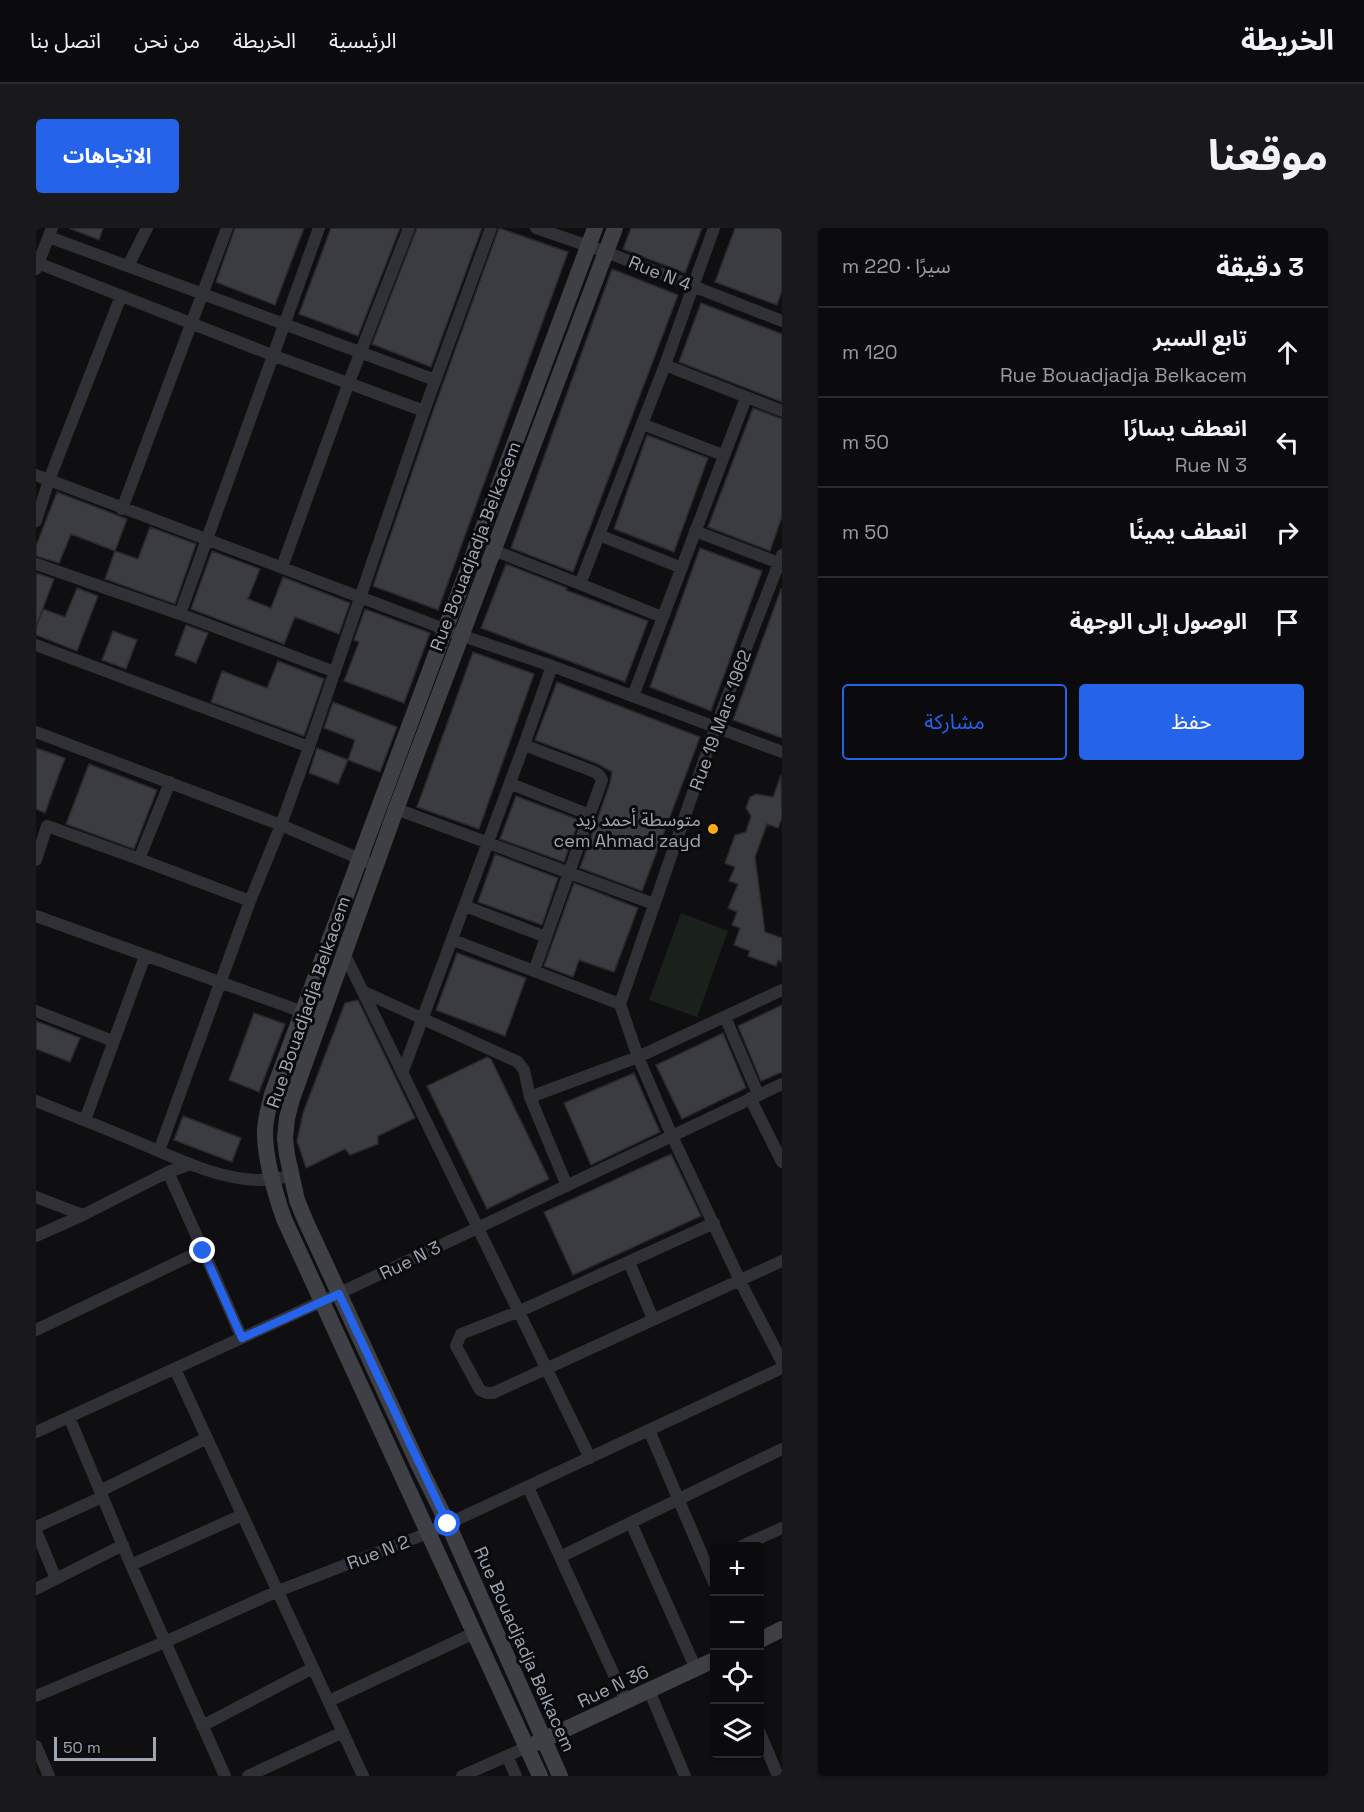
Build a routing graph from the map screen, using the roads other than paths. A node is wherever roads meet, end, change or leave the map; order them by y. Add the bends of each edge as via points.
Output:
1 (147, 228) edge
2 (227, 228) edge
3 (319, 228) edge
4 (410, 228) edge
5 (491, 228) edge
6 (536, 228) edge
7 (595, 228) edge
8 (615, 228) edge
9 (714, 228) edge
10 (50, 232) edge
11 (588, 246) junction
12 (606, 252) junction
13 (37, 266) edge
14 (128, 266) junction
15 (694, 287) junction
16 (202, 293) junction
17 (121, 296) junction
18 (782, 319) edge
19 (190, 323) junction
20 (284, 324) junction
21 (361, 352) junction
22 (272, 355) junction
23 (664, 365) junction
24 (435, 380) junction
25 (349, 382) junction
26 (746, 398) junction
27 (424, 411) junction
28 (782, 411) edge
29 (642, 424) junction
30 (723, 455) junction
31 (36, 475) edge
32 (49, 480) junction
33 (122, 509) junction
34 (36, 521) edge
35 (695, 531) junction
36 (598, 535) junction
37 (206, 539) junction
38 (493, 550) junction
39 (781, 559) edge
40 (36, 564) edge
41 (282, 567) junction
42 (682, 568) junction
43 (580, 584) junction
44 (360, 597) junction
45 (180, 614) junction
46 (662, 618) junction
47 (446, 629) junction
48 (462, 636) junction
49 (36, 645) edge
50 (552, 666) junction
51 (335, 672) junction
52 (633, 696) junction
53 (716, 726) junction
54 (36, 732) edge
55 (524, 746) junction
56 (309, 747) junction
57 (782, 752) edge
58 (170, 782) junction
59 (511, 784) junction
60 (396, 808) junction
61 (590, 815) junction
62 (41, 824) edge
63 (281, 825) junction
64 (489, 843) junction
65 (139, 859) junction
66 (360, 859) junction
67 (36, 860) edge
68 (376, 865) junction
69 (569, 873) junction
70 (250, 901) junction
71 (654, 904) junction
72 (465, 906) junction
73 (36, 916) edge
74 (546, 937) junction
75 (453, 940) junction
76 (344, 953) junction
77 (145, 956) junction
78 (534, 971) junction
79 (220, 982) junction
80 (782, 990) edge
81 (364, 992) junction
82 (620, 1004) junction
83 (36, 1011) edge
84 (303, 1012) junction
85 (725, 1017) junction
86 (423, 1019) junction
87 (113, 1041) junction
88 (638, 1057) junction
89 (403, 1071) junction
90 (782, 1084) edge
91 (754, 1096) junction
92 (530, 1097) junction
93 (36, 1101) edge
94 (85, 1120) junction
95 (672, 1136) junction
96 (159, 1150) junction
97 (782, 1162) edge
98 (191, 1164) junction
99 (168, 1173) junction
100 (291, 1176) junction
101 (272, 1180) junction
102 (567, 1186) junction
103 (36, 1197) edge
104 (83, 1215) junction
105 (714, 1223) junction
106 (478, 1227) junction
107 (36, 1236) edge
108 (203, 1251) junction
109 (782, 1261) edge
110 (629, 1262) junction
111 (739, 1279) junction
112 (339, 1294) junction
113 (323, 1301) junction
114 (520, 1311) junction
115 (653, 1319) junction
116 (36, 1330) edge
117 (242, 1338) junction
118 (782, 1362) edge
119 (546, 1368) junction
120 (782, 1368) edge
121 (175, 1369) junction
122 (69, 1417) junction
123 (649, 1431) junction
124 (36, 1432) edge
125 (207, 1438) junction
126 (782, 1449) edge
127 (590, 1458) junction
128 (528, 1487) junction
129 (101, 1494) junction
130 (678, 1500) junction
131 (242, 1515) junction
132 (631, 1523) junction
133 (448, 1524) junction
134 (782, 1528) edge
135 (36, 1529) edge
136 (428, 1533) junction
137 (751, 1542) edge
138 (123, 1545) junction
139 (560, 1557) junction
140 (710, 1562) edge
141 (131, 1565) junction
142 (56, 1579) junction
143 (36, 1589) edge
144 (278, 1591) junction
145 (782, 1629) edge
146 (474, 1633) junction
147 (764, 1638) edge
148 (165, 1642) junction
149 (710, 1662) edge
150 (313, 1668) junction
151 (696, 1669) junction
152 (649, 1690) junction
153 (36, 1696) edge
154 (328, 1701) junction
155 (626, 1701) junction
156 (202, 1726) junction
157 (343, 1732) junction
158 (545, 1739) junction
159 (764, 1744) edge
160 (36, 1746) edge
161 (527, 1747) junction
162 (507, 1756) junction
163 (49, 1776) edge
164 (225, 1776) edge
165 (248, 1776) edge
166 (363, 1776) edge
167 (462, 1776) edge
168 (516, 1776) edge
169 (540, 1776) edge
170 (560, 1776) edge
171 (685, 1776) edge
172 (778, 1776) edge

1 - 14 street
2 - 16 street
3 - 20 street
4 - 21 street
5 - 24 street
6 - 11 street, Rue N 4
7 - 11 street, Rue Bouadjadja Belkacem
8 - 12 street, Rue Bouadjadja Belkacem
9 - 15 street
10 - 13 street
10 - 14 street
11 - 12 street, Rue N 4
11 - 47 street, Rue Bouadjadja Belkacem
12 - 15 street, Rue N 4
12 - 38 street, Rue Bouadjadja Belkacem
13 - 17 street
14 - 16 street
15 - 18 street, Rue N 4
15 - 23 street
16 - 19 street
16 - 20 street
17 - 19 street
17 - 32 street
19 - 22 street
19 - 33 street
20 - 21 street
20 - 22 street
21 - 24 street
21 - 25 street
22 - 25 street
22 - 37 street
23 - 26 street
23 - 29 street
24 - 27 street
25 - 27 street
25 - 41 street
26 - 28 street
26 - 30 street
27 - 44 street
29 - 30 street
29 - 36 street
30 - 35 street
31 - 32 street
32 - 33 street
32 - 34 street
33 - 37 street
35 - 39 street
35 - 42 street
36 - 42 street
36 - 43 street
37 - 41 street
37 - 45 street
38 - 43 street
38 - 48 street, Rue Bouadjadja Belkacem
39 - 53 street, Rue 19 Mars 1962
40 - 45 street
41 - 44 street
42 - 46 street
43 - 46 street
44 - 47 street
44 - 51 street
45 - 51 street
46 - 52 street
47 - 48 street
47 - 66 street, Rue Bouadjadja Belkacem
48 - 50 street
48 - 60 street, Rue Bouadjadja Belkacem
49 - 56 street
50 - 52 street
50 - 55 street
51 - 56 street
52 - 53 street
53 - 57 street
53 - 71 street, Rue 19 Mars 1962
54 - 58 street
55 - 59 street
55 - 61 street via 600,776 602,782
56 - 63 street
58 - 63 street
58 - 65 street
59 - 61 street
59 - 64 street
60 - 64 street
60 - 68 street, Rue Bouadjadja Belkacem
61 - 69 street
62 - 65 street
62 - 67 street
63 - 66 street
63 - 70 street
64 - 69 street
64 - 72 street
65 - 70 street
66 - 68 street
66 - 84 street, Rue Bouadjadja Belkacem
68 - 76 street, Rue Bouadjadja Belkacem
69 - 71 street
69 - 74 street
70 - 79 street
71 - 82 street, Rue 19 Mars 1962
72 - 74 street
72 - 75 street
73 - 77 street
74 - 78 street
75 - 78 street
75 - 86 street
76 - 81 street
76 - 100 street, Rue Bouadjadja Belkacem via 292,1099 285,1139
77 - 79 street
77 - 87 street
78 - 82 street
79 - 84 street
79 - 96 street
80 - 85 street
81 - 86 street
81 - 89 street
82 - 88 street
83 - 87 street
84 - 101 street, Rue Bouadjadja Belkacem via 267,1116 265,1135
85 - 88 street
85 - 91 street
86 - 89 street
86 - 92 street via 518,1062 524,1070
87 - 94 street
88 - 92 street
88 - 95 street
89 - 106 street
90 - 91 street, Rue N 3
91 - 95 street, Rue N 3
91 - 97 street
92 - 102 street
93 - 94 street
94 - 96 street
95 - 102 street, Rue N 3
95 - 105 street
96 - 98 street
98 - 99 street
98 - 101 street via 237,1178
99 - 104 street
99 - 108 street
100 - 101 street
100 - 112 street, Rue Bouadjadja Belkacem via 306,1222
101 - 113 street, Rue Bouadjadja Belkacem via 284,1219
102 - 106 street, Rue N 3
103 - 104 street
104 - 107 street
105 - 110 street
105 - 111 street
106 - 112 street, Rue N 3
106 - 114 street
108 - 116 street
108 - 117 street
109 - 111 street
110 - 114 street
110 - 115 street
111 - 115 street
111 - 118 street
112 - 113 street, Rue N 3
112 - 133 street, Rue Bouadjadja Belkacem
113 - 117 street, Rue N 3
113 - 136 street, Rue Bouadjadja Belkacem
114 - 119 street
114 - 119 street via 461,1334 456,1346 480,1390 487,1393
115 - 119 street
117 - 121 street, Rue N 3
119 - 127 street
120 - 123 street, Rue N 2
121 - 122 street, Rue N 3
121 - 125 street
122 - 124 street, Rue N 3
122 - 129 street
123 - 127 street, Rue N 2
123 - 130 street
125 - 129 street
125 - 131 street
126 - 130 street
127 - 128 street, Rue N 2
128 - 133 street, Rue N 2
128 - 139 street
129 - 135 street
129 - 138 street
130 - 132 street
130 - 140 street
131 - 141 street
131 - 144 street
132 - 139 street
132 - 151 street
133 - 136 street, Rue N 2
133 - 158 street, Rue Bouadjadja Belkacem
134 - 137 street
135 - 142 street
136 - 144 street, Rue N 2
136 - 146 street, Rue Bouadjadja Belkacem
138 - 141 street
138 - 142 street
139 - 155 street
141 - 148 street
142 - 143 street
144 - 148 street, Rue N 2
144 - 150 street
145 - 147 street
146 - 154 street
146 - 161 street, Rue Bouadjadja Belkacem
148 - 153 street, Rue N 2
148 - 156 street
149 - 151 street, Rue N 36
150 - 154 street
150 - 156 street
151 - 152 street, Rue N 36
152 - 155 street, Rue N 36
152 - 171 street
154 - 157 street
155 - 158 street, Rue N 36
156 - 164 street
157 - 165 street
157 - 166 street
158 - 161 street, Rue N 36
158 - 170 street, Rue Bouadjadja Belkacem
159 - 172 street
160 - 163 street
161 - 162 street
161 - 169 street, Rue Bouadjadja Belkacem
162 - 167 street
162 - 168 street

